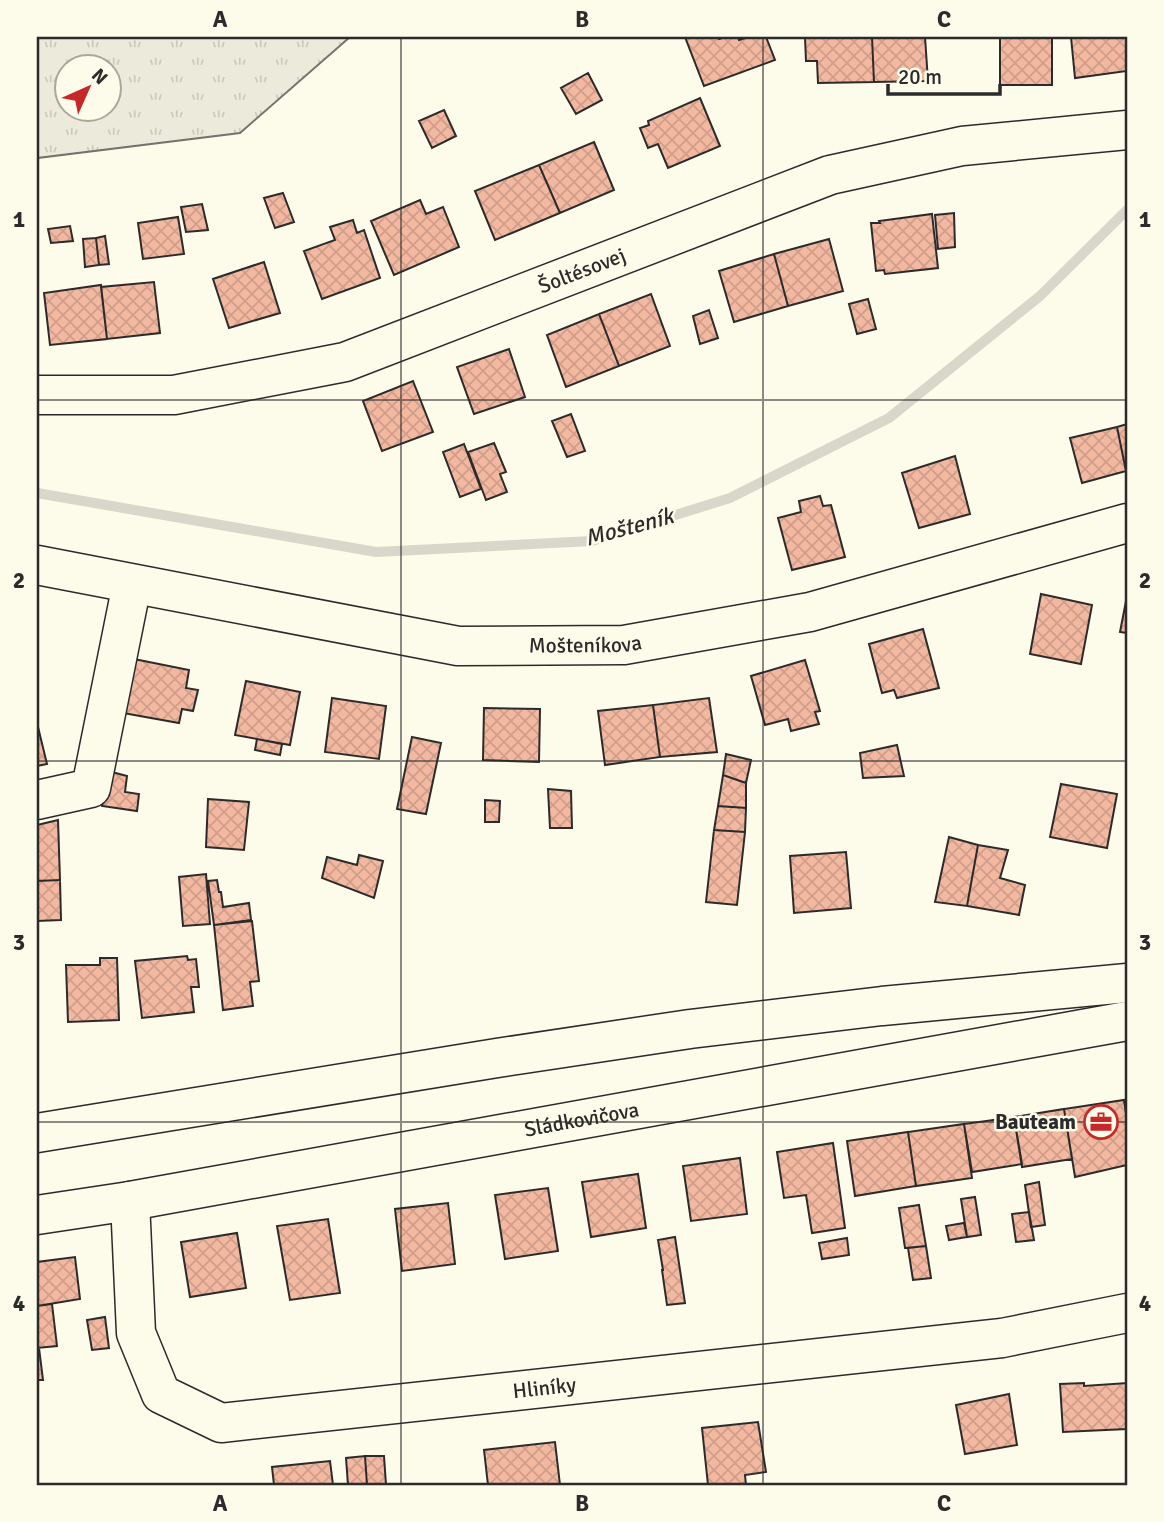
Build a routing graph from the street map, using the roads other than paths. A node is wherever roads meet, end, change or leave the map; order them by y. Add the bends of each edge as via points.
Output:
1 (1127, 130) edge
2 (37, 395) edge
3 (1127, 523) edge
4 (37, 565) edge
5 (132, 584) junction
6 (37, 800) edge
7 (1127, 983) edge
8 (1127, 1021) edge
9 (37, 1133) edge
10 (130, 1201) junction
11 (37, 1215) edge
12 (1127, 1312) edge

1 - 2 street, Šoltésovej via 962,146 830,175 345,362 174,395
3 - 5 street, Mošteníkova via 810,612 624,645 458,646
4 - 5 street, Mošteníkova
5 - 6 street via 92,788
7 - 9 street via 690,1029
8 - 10 street, Sládkovičova
10 - 11 street, Sládkovičova
10 - 12 street, Hliníky via 136,1333 161,1394 221,1423 1002,1338

